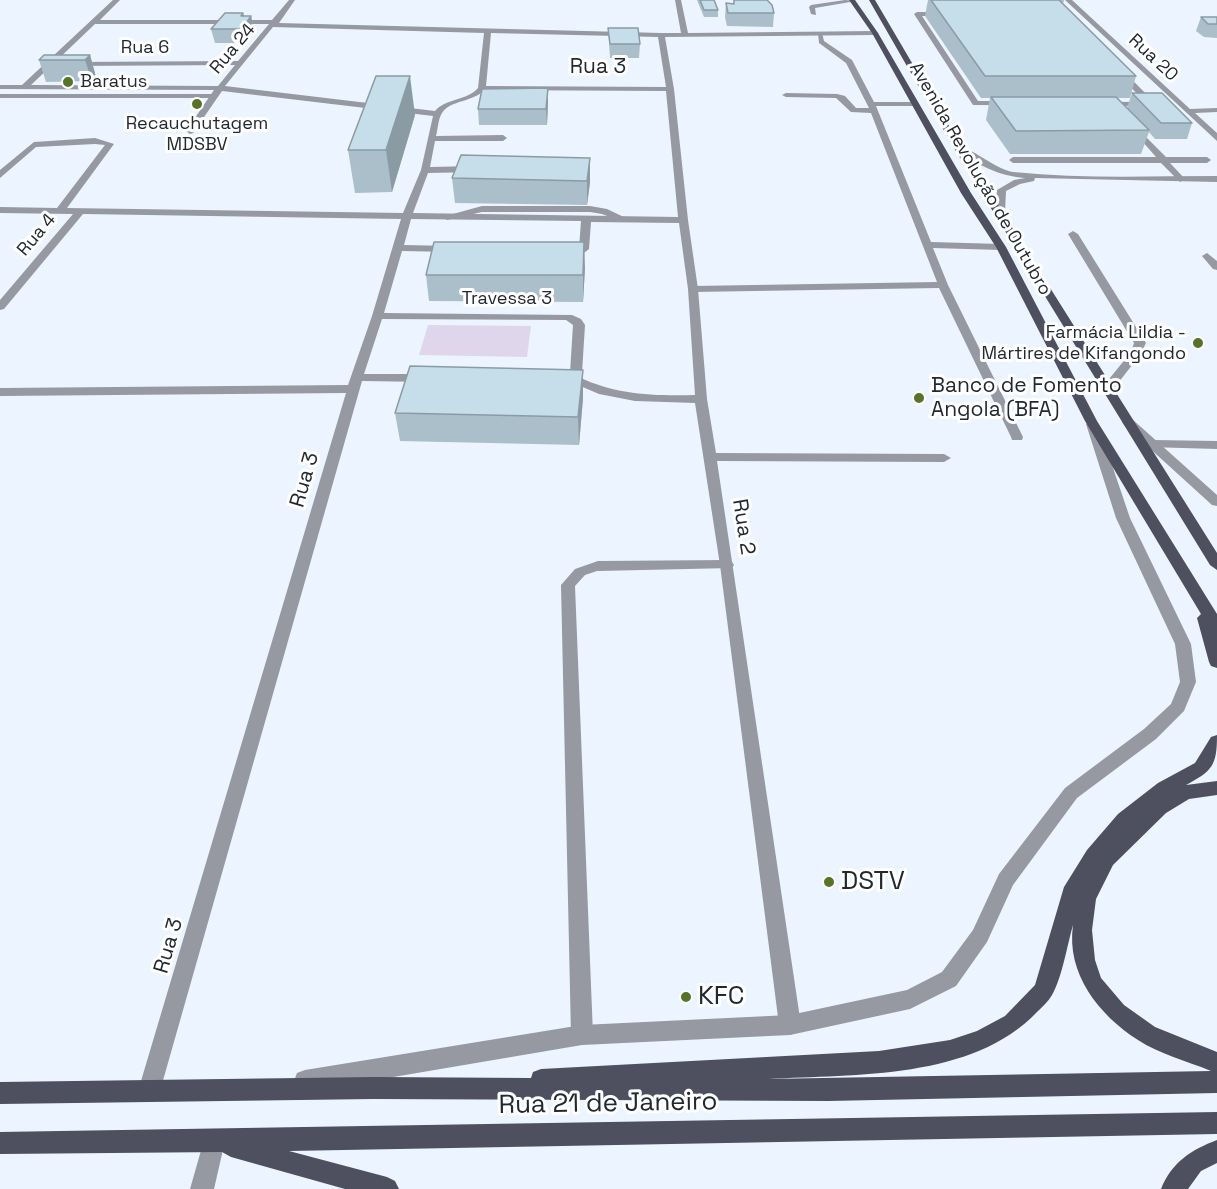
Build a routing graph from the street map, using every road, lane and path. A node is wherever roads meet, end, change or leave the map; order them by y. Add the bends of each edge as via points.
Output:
1 (117, 0) edge
2 (292, 0) edge
3 (678, 0) edge
4 (872, 0) edge
5 (1068, 0) edge
6 (853, 1) edge
7 (995, 7) edge
8 (814, 14) dead end
9 (1001, 14) junction
10 (95, 22) junction
11 (274, 23) junction
12 (488, 32) junction
13 (875, 33) junction
14 (820, 34) junction
15 (661, 35) junction
16 (685, 35) junction
17 (122, 63) junction
18 (240, 63) junction
19 (50, 64) junction
20 (115, 71) dead end
21 (107, 80) dead end
22 (0, 87) edge
23 (24, 87) junction
24 (100, 88) junction
25 (482, 88) junction
26 (670, 89) junction
27 (217, 92) junction
28 (786, 94) dead end
29 (0, 96) edge
30 (915, 104) junction
31 (1113, 104) junction
32 (873, 107) junction
33 (1217, 110) edge
34 (1189, 111) junction
35 (1120, 112) edge
36 (436, 114) junction
37 (1128, 120) edge
38 (190, 131) dead end
39 (503, 138) dead end
40 (1217, 138) edge
41 (431, 139) junction
42 (958, 148) junction
43 (1013, 160) dead end
44 (1163, 160) junction
45 (1207, 160) dead end
46 (482, 169) edge
47 (425, 170) junction
48 (0, 175) edge
49 (1074, 178) junction
50 (1180, 179) junction
51 (1217, 179) edge
52 (0, 210) edge
53 (59, 212) junction
54 (79, 213) junction
55 (1000, 213) junction
56 (407, 216) junction
57 (447, 217) junction
58 (586, 219) junction
59 (623, 219) junction
60 (683, 220) junction
61 (1074, 234) dead end
62 (928, 245) junction
63 (1001, 247) junction
64 (397, 248) junction
65 (465, 249) edge
66 (556, 252) edge
67 (1207, 255) dead end
68 (1217, 267) edge
69 (943, 285) junction
70 (693, 289) junction
71 (0, 307) edge
72 (378, 316) junction
73 (437, 378) edge
74 (572, 378) junction
75 (552, 380) edge
76 (355, 383) junction
77 (1107, 389) junction
78 (1, 393) edge
79 (701, 399) junction
80 (1125, 419) junction
81 (1091, 421) junction
82 (1017, 437) dead end
83 (1153, 444) junction
84 (1217, 445) edge
85 (711, 457) junction
86 (944, 458) dead end
87 (1217, 502) edge
88 (1200, 537) junction
89 (1217, 554) edge
90 (728, 565) junction
91 (1217, 565) edge
92 (1197, 592) junction
93 (1217, 627) edge
94 (1217, 662) edge
95 (1217, 742) edge
96 (1217, 788) edge
97 (790, 1025) junction
98 (582, 1035) junction
99 (1217, 1063) edge
100 (1217, 1082) edge
101 (374, 1088) junction
102 (149, 1091) junction
103 (242, 1091) junction
104 (0, 1093) edge
105 (1217, 1123) edge
106 (213, 1141) junction
107 (0, 1143) edge
108 (1217, 1151) edge
109 (202, 1189) edge
110 (387, 1189) edge
111 (1173, 1189) edge

1 - 10 street
2 - 11 street, Rua 24
3 - 16 street
4 - 42 main road, Avenida Revolução de Outubro
5 - 34 street, Rua 20
6 - 8 street via 813,6
6 - 13 main road, Avenida Revolução de Outubro
7 - 9 street
9 - 31 street via 1064,14 1152,104
9 - 31 street via 917,14 976,103
10 - 11 street
10 - 19 street
11 - 12 street
11 - 18 street, Rua 24
12 - 15 street
12 - 25 street
13 - 14 street
13 - 30 main road, Avenida Revolução de Outubro
14 - 16 street
14 - 32 street via 821,42 849,62
15 - 16 street
15 - 26 street, Rua 2
17 - 18 street, Rua 6
17 - 19 street, Rua 6
17 - 20 street
18 - 27 street, Rua 24
19 - 23 street
21 - 24 street
22 - 23 street
23 - 24 street
24 - 27 street
25 - 26 street, Rua 3
25 - 36 street, Rua 3 via 476,95 443,107
26 - 60 street, Rua 2
27 - 29 street
27 - 36 street
27 - 38 street, Rua 24
28 - 32 street via 837,96 854,110
30 - 32 street
30 - 63 main road, Avenida Revolução de Outubro
31 - 35 street
32 - 62 street
33 - 34 street
34 - 40 street, Rua 20
36 - 41 street, Rua 3
37 - 44 street
39 - 41 street
41 - 47 street, Rua 3
42 - 49 street via 997,171
42 - 55 main road, Avenida Revolução de Outubro
43 - 44 street
44 - 45 street
44 - 50 street
46 - 47 street
47 - 56 street, Rua 3
48 - 53 street via 34,145 95,141 110,144
49 - 50 street
49 - 55 street via 1028,180 1008,186 1001,193
50 - 51 street
52 - 53 street
53 - 54 street
54 - 56 street
54 - 71 street, Rua 4
55 - 77 main road, Avenida Revolução de Outubro
56 - 57 street
56 - 64 street, Rua 3
57 - 58 street
57 - 59 street via 482,209 590,209
58 - 59 street
58 - 66 street via 583,250
59 - 60 street
60 - 70 street, Rua 2
61 - 77 street via 1140,343
62 - 63 street
62 - 69 street
63 - 81 main road, Avenida Revolução de Outubro
64 - 65 street
64 - 72 street, Rua 3
67 - 68 street
69 - 70 street
69 - 82 street
70 - 79 street, Rua 2
72 - 74 street, Travessa 3 via 568,317 579,325 576,373
72 - 76 street, Rua 3
73 - 76 street
74 - 75 street
74 - 79 street via 616,396
76 - 78 street
76 - 102 street, Rua 3
77 - 80 main road, Avenida Revolução de Outubro
79 - 85 street, Rua 2
80 - 83 street
80 - 88 main road, Avenida Revolução de Outubro
81 - 92 main road, Avenida Revolução de Outubro
81 - 97 street via 1120,509 1183,644 1188,682 1178,707 1150,734 1071,793 1006,880 980,936 949,979 910,999
83 - 84 street
83 - 87 street
85 - 86 street
85 - 90 street, Rua 2
88 - 89 main road
88 - 91 main road, Avenida Revolução de Outubro
90 - 97 street, Rua 2
90 - 98 street via 597,566 580,572 568,585
92 - 93 main road, Avenida Revolução de Outubro
92 - 94 main road
95 - 101 main road via 1201,768 1164,788 1124,819 1101,847 1074,887 1044,990 1012,1023 983,1039 950,1051 879,1062
96 - 99 main road via 1185,792 1160,808 1106,860 1086,898 1082,930 1085,960 1093,984 1117,1012 1147,1034
97 - 98 street
98 - 103 street
100 - 101 main road, Rua 21 de Janeiro via 828,1090
101 - 103 main road, Rua 21 de Janeiro
102 - 103 main road, Rua 21 de Janeiro
102 - 104 main road, Rua 21 de Janeiro
105 - 106 main road, Rua 21 de Janeiro
106 - 107 main road, Rua 21 de Janeiro
106 - 109 street
106 - 110 main road
108 - 111 main road via 1193,1163

